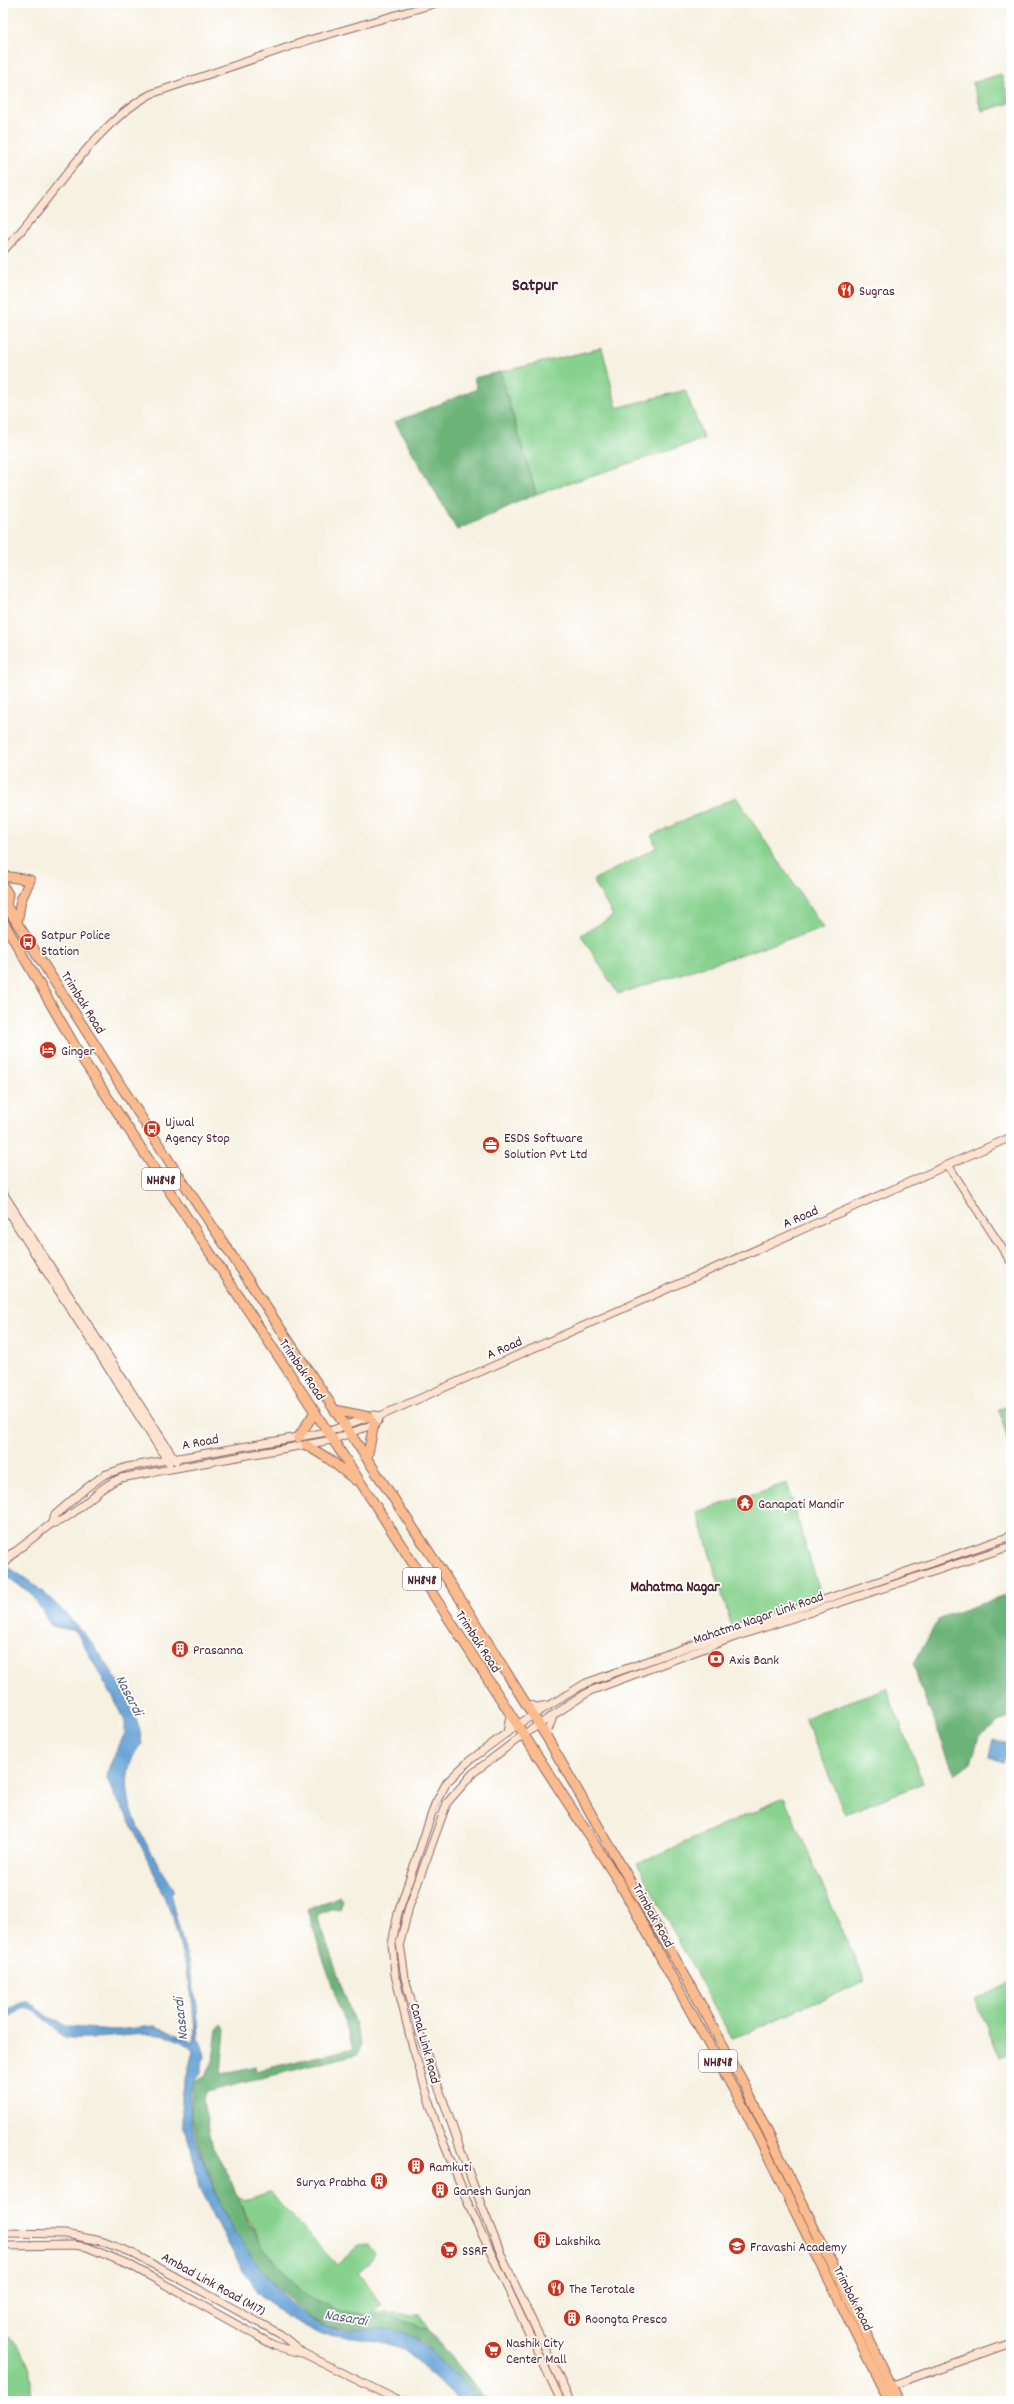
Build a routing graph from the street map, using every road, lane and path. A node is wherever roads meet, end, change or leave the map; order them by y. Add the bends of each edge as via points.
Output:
1 (437, 3) edge
2 (3, 250) edge
3 (3, 876) edge
4 (3, 886) edge
5 (4, 905) edge
6 (4, 924) edge
7 (18, 924) junction
8 (1011, 1137) edge
9 (948, 1165) junction
10 (3, 1193) edge
11 (3, 1204) edge
12 (1011, 1262) edge
13 (335, 1410) junction
14 (315, 1412) junction
15 (371, 1420) junction
16 (348, 1430) junction
17 (327, 1432) junction
18 (298, 1438) junction
19 (332, 1440) junction
20 (306, 1445) junction
21 (367, 1458) junction
22 (171, 1459) junction
23 (175, 1467) junction
24 (364, 1487) junction
25 (51, 1524) junction
26 (1011, 1536) edge
27 (1011, 1546) edge
28 (10, 1554) edge
29 (3, 1566) edge
30 (527, 1704) junction
31 (552, 1705) junction
32 (554, 1714) junction
33 (510, 1715) junction
34 (534, 1716) junction
35 (539, 1724) junction
36 (517, 1725) junction
37 (507, 1733) junction
38 (523, 1735) junction
39 (546, 1736) junction
40 (514, 1743) junction
41 (531, 1746) junction
42 (3, 2233) edge
43 (3, 2246) edge
44 (1011, 2343) edge
45 (303, 2353) junction
46 (888, 2387) junction
47 (399, 2401) edge
48 (561, 2401) edge
49 (570, 2401) edge
50 (889, 2401) edge
51 (899, 2401) edge

1 - 2 main road via 309,40 151,94 134,103 91,145 24,229
3 - 7 highway via 30,880 18,911
4 - 5 highway via 8,894
5 - 7 highway, Trimbak Road
6 - 14 highway, Trimbak Road / NH848 via 82,1060
7 - 13 highway, Trimbak Road / NH848 via 171,1164
8 - 9 main road, A Road
9 - 12 main road
9 - 15 main road, A Road via 380,1416 378,1421
10 - 22 main road
11 - 22 main road
13 - 15 highway
13 - 16 highway, NH848
14 - 17 highway, Trimbak Road / NH848
14 - 18 highway
15 - 16 main road
15 - 21 highway
16 - 17 main road, A Road
16 - 19 main road
16 - 21 highway, NH848
17 - 18 main road, A Road
17 - 19 highway, Trimbak Road / NH848
18 - 22 main road, A Road
19 - 20 main road
19 - 24 highway, Trimbak Road / NH848
20 - 23 main road
20 - 24 highway via 329,1459
21 - 30 highway, Trimbak Road / NH848
22 - 23 main road
22 - 25 main road, A Road via 127,1467 104,1475 55,1515
23 - 25 main road via 112,1482 61,1522
24 - 33 highway, Trimbak Road / NH848
25 - 28 main road, A Road
26 - 31 main road, Mahatma Nagar Link Road via 586,1683
27 - 32 main road, Mahatma Nagar Link Road via 732,1638 590,1691
28 - 29 main road, A Road
30 - 31 main road
30 - 34 highway, Trimbak Road
31 - 34 main road, Mahatma Nagar Link Road
32 - 35 main road, Mahatma Nagar Link Road
32 - 39 main road
33 - 36 highway, Trimbak Road / NH848
33 - 37 main road
34 - 35 highway, Trimbak Road
34 - 36 main road, Canal Link Road
35 - 38 main road, Mahatma Nagar Link Road
35 - 39 highway, Trimbak Road
36 - 37 main road, Canal Link Road
36 - 38 highway, Trimbak Road
37 - 48 main road, Canal Link Road via 469,1761 448,1782 435,1804 398,1913 392,1944 395,1975 409,2034 436,2124 472,2213
38 - 40 main road, Canal Link Road
38 - 41 highway, Trimbak Road / NH848
39 - 46 highway, Trimbak Road via 688,1981 743,2082
40 - 41 main road via 523,1742
40 - 49 main road, Canal Link Road via 473,1773 447,1803 409,1907 400,1944 412,2012 447,2117 503,2259
41 - 46 highway, Trimbak Road / NH848 via 621,1886 715,2055
42 - 45 main road, Ambad Link Road (M17) via 66,2234 101,2241 207,2293 280,2334
43 - 45 main road via 87,2247 130,2265 275,2346
44 - 46 main road
45 - 47 main road, Ambad Link Road (M17)
46 - 50 highway, Trimbak Road / NH848
46 - 51 highway, Trimbak Road / NH848

